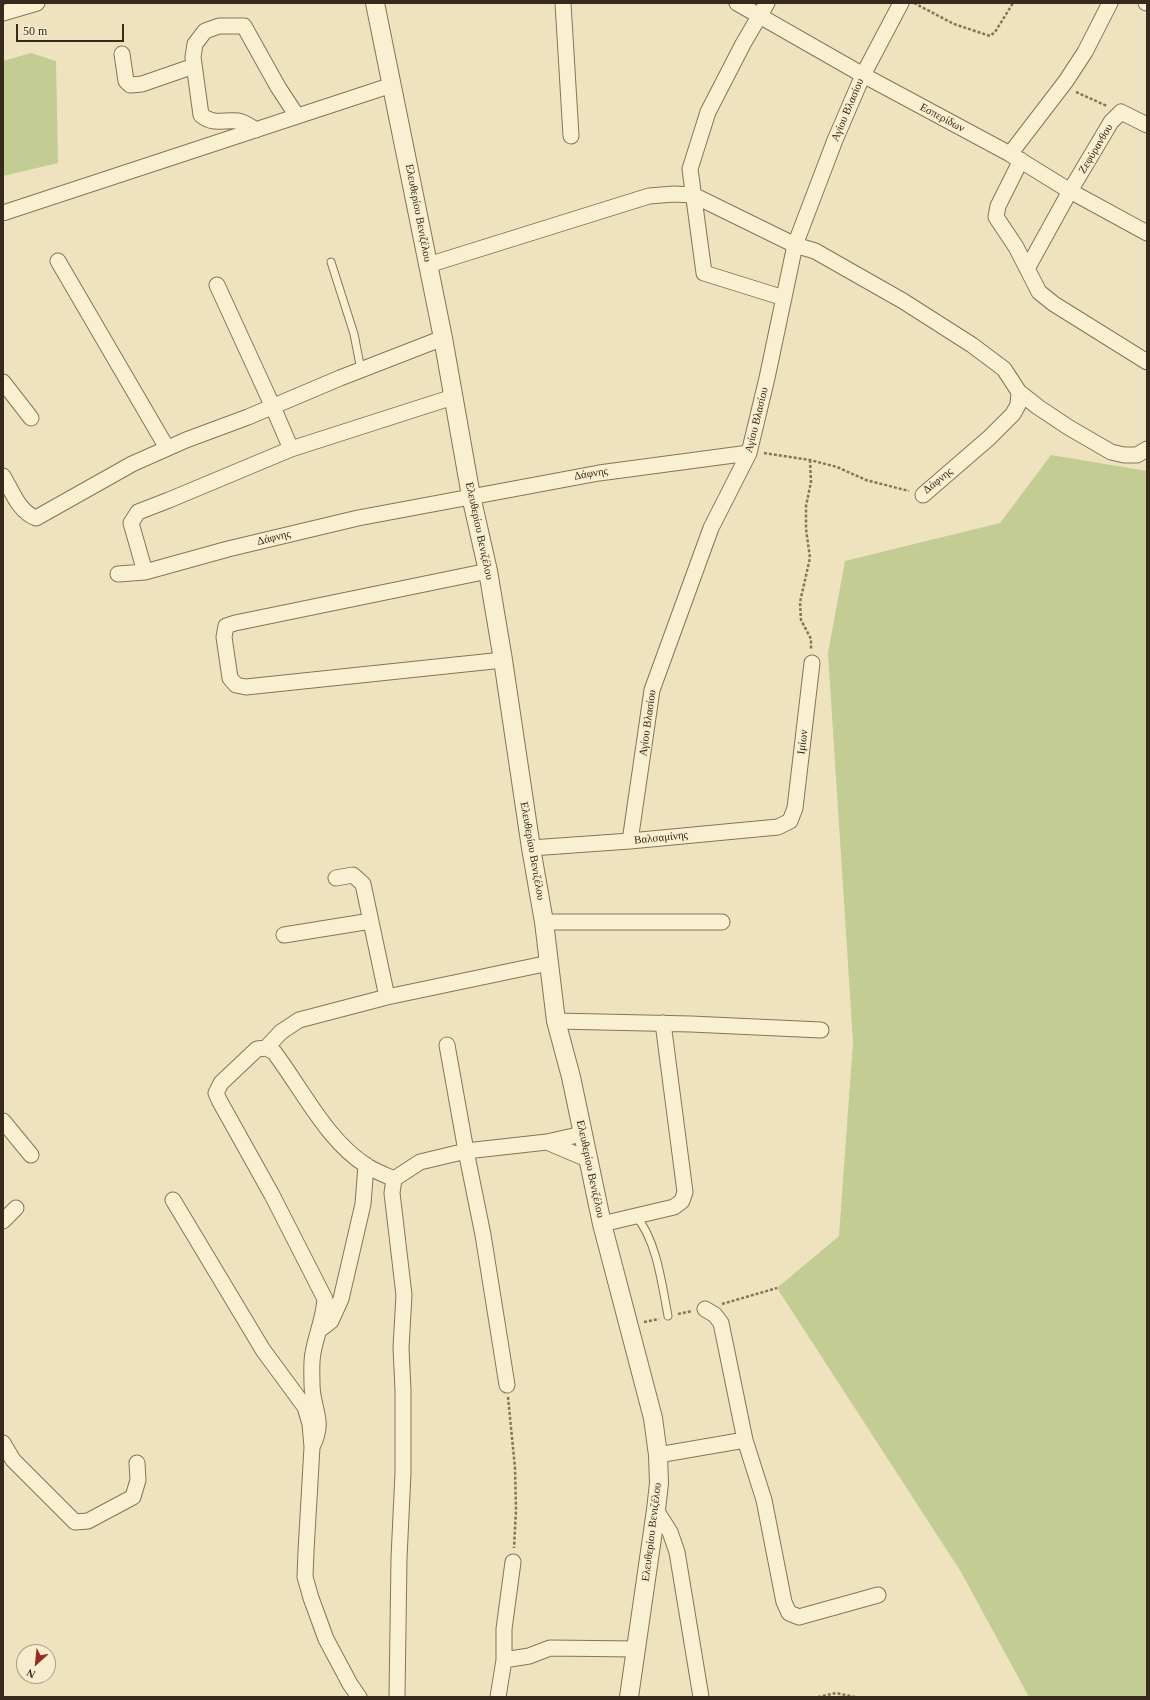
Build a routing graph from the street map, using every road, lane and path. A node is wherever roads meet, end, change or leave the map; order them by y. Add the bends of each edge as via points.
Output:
1 (37, 3) edge
2 (375, 3) edge
3 (563, 3) edge
4 (737, 3) edge
5 (768, 3) edge
6 (901, 3) edge
7 (914, 3) edge
8 (1013, 3) edge
9 (1110, 3) edge
10 (3, 13) edge
11 (760, 16) junction
12 (122, 54) dead end
13 (194, 66) junction
14 (863, 75) junction
15 (392, 85) junction
16 (1062, 86) junction
17 (1120, 112) junction
18 (297, 116) junction
19 (1147, 125) edge
20 (256, 130) junction
21 (571, 136) dead end
22 (1015, 157) junction
23 (1070, 192) junction
24 (693, 195) junction
25 (3, 213) edge
26 (1147, 233) edge
27 (795, 245) junction
28 (58, 261) dead end
29 (331, 262) dead end
30 (428, 265) junction
31 (1027, 269) junction
32 (216, 285) dead end
33 (784, 298) junction
34 (443, 338) junction
35 (1147, 362) edge
36 (361, 370) junction
37 (3, 382) edge
38 (1019, 392) junction
39 (453, 397) junction
40 (273, 407) junction
41 (31, 418) dead end
42 (167, 448) junction
43 (291, 449) junction
44 (1147, 449) edge
45 (750, 453) junction
46 (810, 460) junction
47 (3, 476) edge
48 (924, 495) joint
49 (471, 496) junction
50 (488, 571) junction
51 (146, 572) junction
52 (118, 574) dead end
53 (503, 660) junction
54 (812, 663) joint
55 (790, 821) joint
56 (630, 841) junction
57 (531, 848) junction
58 (336, 878) dead end
59 (371, 921) junction
60 (544, 922) junction
61 (722, 922) dead end
62 (284, 935) dead end
63 (549, 963) junction
64 (387, 997) junction
65 (556, 1021) junction
66 (663, 1024) junction
67 (821, 1030) dead end
68 (447, 1045) dead end
69 (266, 1048) junction
70 (3, 1121) edge
71 (582, 1134) junction
72 (548, 1142) junction
73 (466, 1150) junction
74 (31, 1155) dead end
75 (587, 1159) junction
76 (366, 1165) junction
77 (394, 1179) junction
78 (173, 1200) dead end
79 (16, 1208) dead end
80 (636, 1216) junction
81 (3, 1221) edge
82 (602, 1224) junction
83 (705, 1309) dead end
84 (668, 1316) dead end
85 (320, 1329) junction
86 (507, 1385) joint
87 (745, 1440) junction
88 (3, 1443) edge
89 (312, 1447) junction
90 (658, 1455) junction
91 (137, 1464) dead end
92 (656, 1510) junction
93 (513, 1562) joint
94 (878, 1595) dead end
95 (636, 1649) junction
96 (504, 1660) junction
97 (359, 1697) edge
98 (397, 1697) edge
99 (498, 1697) edge
100 (629, 1697) edge
101 (701, 1697) edge
102 (818, 1697) edge
103 (855, 1697) edge

1 - 10 street
2 - 15 street, Ελευθερίου Βενιζέλου
3 - 21 street
4 - 11 street, Εσπερίδων
5 - 11 street
6 - 14 street, Αγίου Βλασίου
7 - 8 path via 954,24 990,36
9 - 16 street via 1085,52
11 - 14 street, Εσπερίδων
11 - 24 street via 708,112 690,169
12 - 13 street via 126,81 130,85 142,84
13 - 18 street via 195,44 205,31 219,26 244,26
13 - 20 street via 201,114 207,120 239,121
14 - 22 street, Εσπερίδων
14 - 27 street, Αγίου Βλασίου
15 - 18 street
15 - 30 street, Ελευθερίου Βενιζέλου
16 - 17 path
16 - 22 street
17 - 19 street, Ζεφύρανθου
17 - 23 street, Ζεφύρανθου via 1111,122
18 - 20 street
20 - 25 street
22 - 23 street, Εσπερίδων
22 - 31 street via 996,217
23 - 26 street, Εσπερίδων
23 - 31 street, Ζεφύρανθου
24 - 27 street
24 - 30 street via 649,196
24 - 33 street via 704,274
27 - 33 street, Αγίου Βλασίου
27 - 38 street via 815,251 854,272 972,345 1004,369
28 - 42 street
29 - 36 lane via 354,334
30 - 34 street, Ελευθερίου Βενιζέλου
31 - 35 street via 1039,292 1054,304
32 - 40 street
33 - 45 street, Αγίου Βλασίου
34 - 36 street
34 - 39 street, Ελευθερίου Βενιζέλου
36 - 40 street
37 - 41 street
38 - 44 street via 1068,427 1111,452 1124,456 1137,455
38 - 48 street, Δάφνης via 1018,405 1012,414 989,438
39 - 43 street
39 - 49 street, Ελευθερίου Βενιζέλου
40 - 42 street
40 - 43 street
42 - 47 street via 132,464 36,518 28,515 19,504
43 - 51 street via 138,512 131,523
45 - 46 path, Δάφνης
45 - 49 street, Δάφνης via 599,472
45 - 56 street, Αγίου Βλασίου via 711,528 652,690
46 - 48 path, Δάφνης via 866,480
46 - 54 path via 811,482 806,506 810,558 800,602 801,620 811,639
49 - 50 street, Ελευθερίου Βενιζέλου
49 - 51 street, Δάφνης via 358,518 228,549
50 - 53 street, Ελευθερίου Βενιζέλου
50 - 53 street via 226,626 224,637 230,678 236,685 246,687
51 - 52 street, Δάφνης
53 - 57 street, Ελευθερίου Βενιζέλου
54 - 55 street, Ιμίων via 795,808
55 - 56 street, Βαλσαμίνης via 778,827
56 - 57 street, Βαλσαμίνης
57 - 60 street, Ελευθερίου Βενιζέλου
58 - 59 street via 353,875 363,884
59 - 62 street
59 - 64 street
60 - 61 street
60 - 63 street, Ελευθερίου Βενιζέλου
63 - 64 street
63 - 65 street, Ελευθερίου Βενιζέλου
64 - 69 street via 299,1020 281,1032
65 - 66 street
65 - 71 street, Ελευθερίου Βενιζέλου via 571,1077
66 - 67 street via 775,1026
66 - 80 street via 685,1192 682,1201 674,1207
68 - 73 street
69 - 76 street via 274,1052 322,1121 346,1149
69 - 85 street via 257,1049 221,1083 216,1093 325,1299
70 - 74 street
71 - 72 street
71 - 75 street, Ελευθερίου Βενιζέλου
72 - 73 street
72 - 75 street
73 - 77 street via 420,1162
73 - 86 street via 483,1235
75 - 82 street, Ελευθερίου Βενιζέλου
76 - 77 street
76 - 85 street via 363,1204 341,1299 331,1321
77 - 98 street via 393,1213 404,1295 401,1348 403,1473
78 - 89 street via 263,1350 306,1407
79 - 81 street
80 - 82 street
80 - 84 lane via 643,1225 657,1264
82 - 90 street, Ελευθερίου Βενιζέλου via 646,1389
83 - 87 street via 715,1314 721,1323
85 - 89 street via 313,1353 312,1386 318,1416 318,1435
86 - 93 path via 515,1468
87 - 90 street
87 - 94 street via 764,1500 784,1602 789,1613 799,1617
88 - 91 street via 13,1460 75,1522 88,1521 133,1497 138,1480
89 - 97 street via 305,1577 326,1639
90 - 92 street, Ελευθερίου Βενιζέλου
92 - 95 street, Ελευθερίου Βενιζέλου
92 - 101 street via 670,1532 677,1552
93 - 96 street via 504,1629
95 - 96 street via 550,1648 529,1656
95 - 100 street, Ελευθερίου Βενιζέλου
96 - 99 street
102 - 103 path via 836,1693

